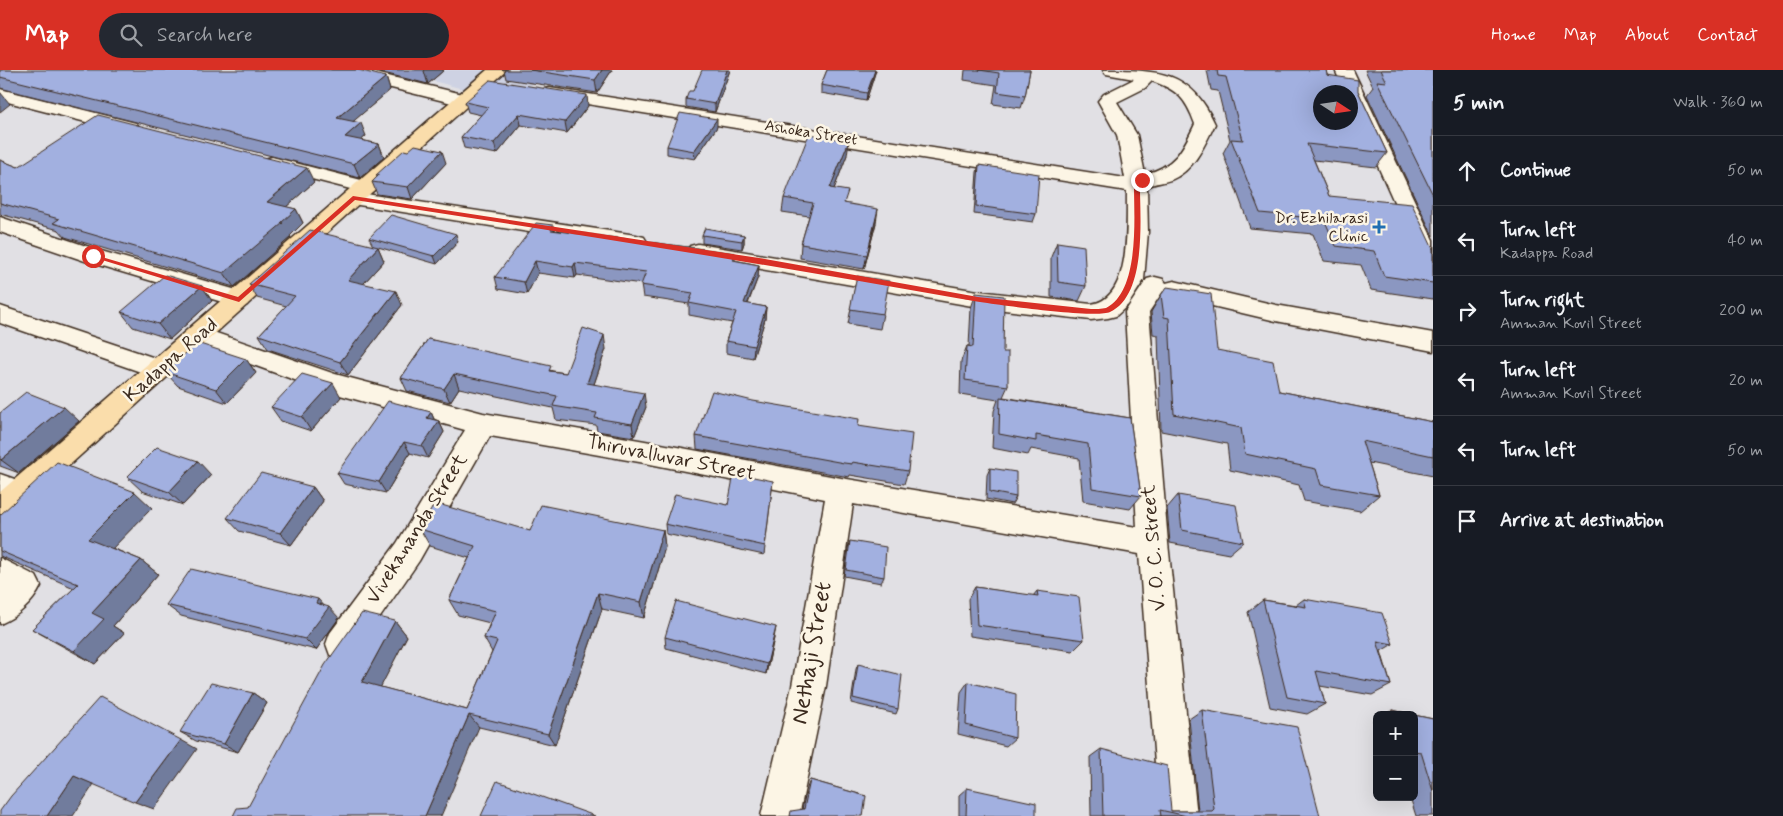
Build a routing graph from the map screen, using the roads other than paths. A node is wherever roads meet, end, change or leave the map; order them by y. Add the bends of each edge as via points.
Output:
1 (341, 70) edge
2 (1112, 70) edge
3 (1344, 70) edge
4 (1150, 72) edge
5 (495, 79) edge
6 (532, 90) edge
7 (0, 94) edge
8 (464, 100) junction
9 (145, 131) edge
10 (250, 158) edge
11 (1137, 186) junction
12 (359, 192) junction
13 (0, 224) edge
14 (1433, 264) edge
15 (1143, 282) junction
16 (239, 300) junction
17 (0, 314) edge
18 (199, 336) junction
19 (1433, 342) edge
20 (158, 370) junction
21 (483, 424) junction
22 (841, 490) junction
23 (6, 496) edge
24 (1153, 543) junction
25 (0, 572) edge
26 (0, 610) edge
27 (326, 667) edge
28 (780, 816) edge
29 (1178, 816) edge

1 - 8 street
2 - 4 street
3 - 14 street
4 - 11 street via 1136,87 1107,101 1127,136
4 - 11 street via 1182,88 1195,100 1205,124 1188,159 1166,174 1142,180
5 - 8 main road, Kadappa Road
6 - 11 street, Ashoka Street
7 - 9 street
8 - 12 main road, Kadappa Road
10 - 12 street
11 - 15 street via 1137,232
12 - 15 street via 978,299 1091,312 1108,310
12 - 16 main road, Kadappa Road
13 - 16 street
15 - 19 street via 1276,313
15 - 24 street, V. O. C. Street via 1137,312
16 - 18 main road, Kadappa Road
17 - 20 street
18 - 20 main road, Kadappa Road
18 - 21 street, Thiruvalluvar Street via 332,384
20 - 23 main road, Kadappa Road
21 - 22 street, Thiruvalluvar Street
21 - 27 street, Vivekananda Street via 408,552
22 - 24 street, Thiruvalluvar Street
22 - 28 street, Nethaji Street via 808,686
24 - 29 street, V. O. C. Street
25 - 26 street via 25,586

